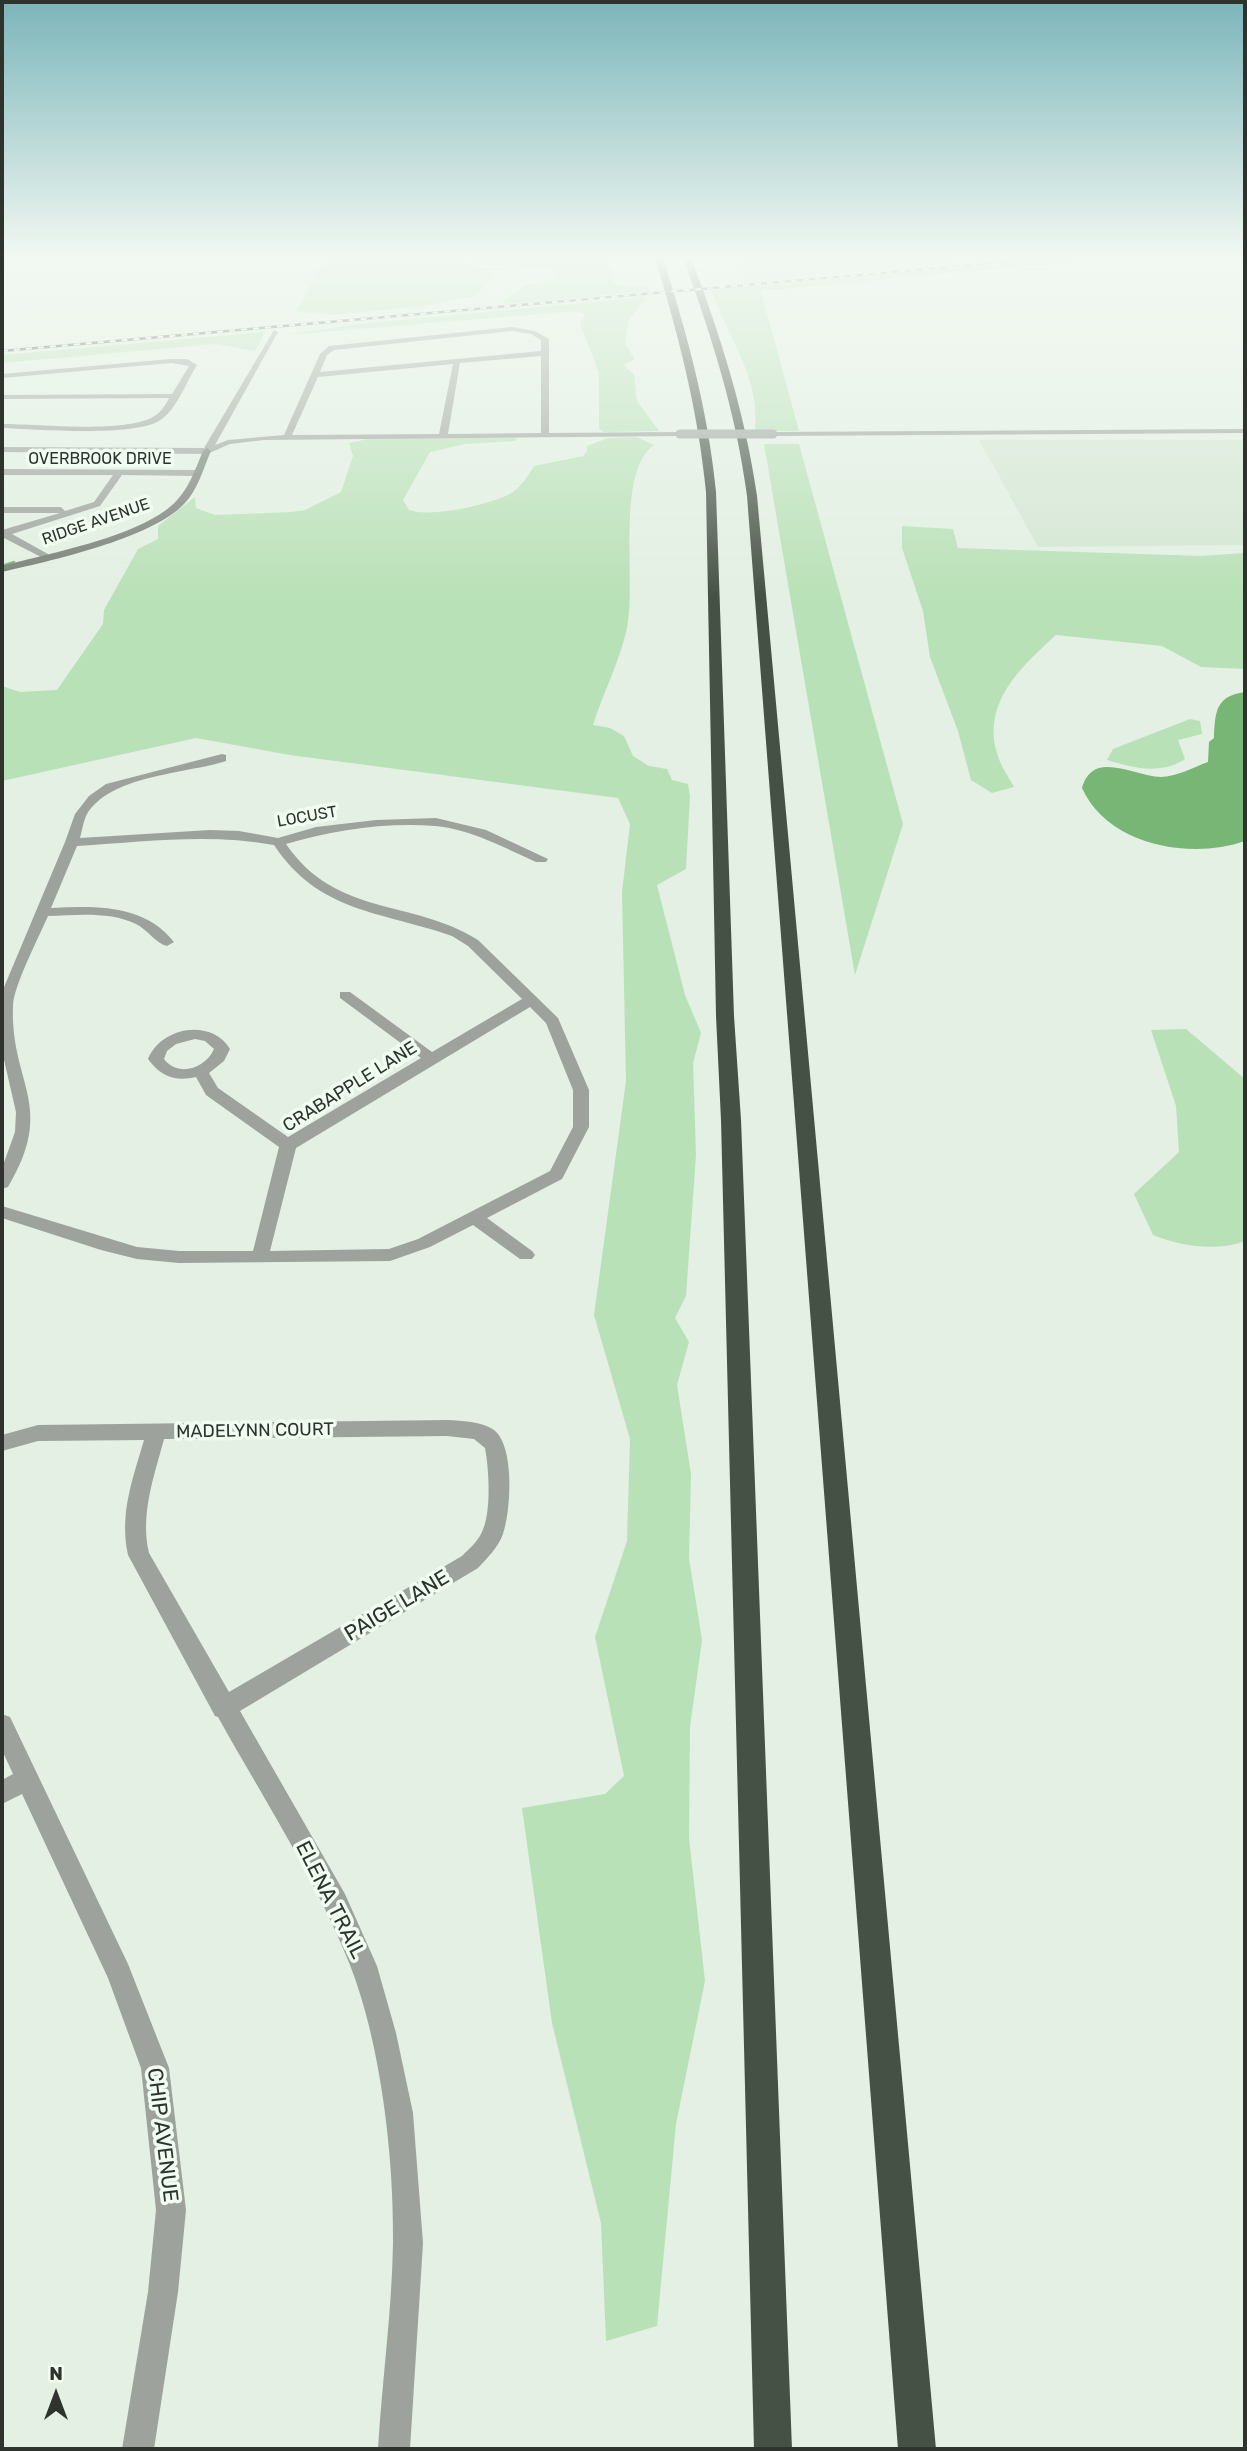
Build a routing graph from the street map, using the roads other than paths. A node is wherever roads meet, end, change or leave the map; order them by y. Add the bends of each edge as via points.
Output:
1 (80, 369) edge
2 (190, 369) edge
3 (253, 369) edge
4 (317, 369) edge
5 (371, 369) edge
6 (455, 369) edge
7 (546, 369) edge
8 (693, 369) edge
9 (725, 369) edge
10 (314, 375) junction
11 (2, 376) edge
12 (172, 396) junction
13 (2, 397) edge
14 (2, 426) edge
15 (71, 426) junction
16 (1245, 431) edge
17 (545, 435) junction
18 (443, 436) junction
19 (287, 437) junction
20 (2, 450) edge
21 (52, 450) junction
22 (207, 451) junction
23 (2, 472) edge
24 (119, 473) junction
25 (197, 473) junction
26 (2, 510) edge
27 (75, 512) junction
28 (2, 535) edge
29 (41, 558) junction
30 (2, 569) edge
31 (222, 758) dead end
32 (72, 842) junction
33 (278, 842) junction
34 (541, 859) dead end
35 (43, 912) junction
36 (167, 942) dead end
37 (345, 995) dead end
38 (530, 1000) junction
39 (432, 1059) junction
40 (200, 1072) dead end
41 (288, 1145) junction
42 (2, 1183) edge
43 (2, 1212) edge
44 (475, 1218) junction
45 (526, 1255) dead end
46 (260, 1257) junction
47 (156, 1433) junction
48 (2, 1443) edge
49 (497, 1454) joint
50 (223, 1708) junction
51 (2, 1726) edge
52 (27, 1779) junction
53 (2, 1793) edge
54 (138, 2449) edge
55 (394, 2449) edge
56 (773, 2449) edge
57 (917, 2449) edge

1 - 11 street
2 - 12 street
3 - 22 street
4 - 10 street
5 - 10 street
6 - 18 street
7 - 17 street
8 - 56 highway via 704,419 711,492
9 - 57 highway via 741,417 752,496
10 - 19 street
12 - 13 street
12 - 15 street via 159,418 149,424
14 - 15 street
15 - 21 street
16 - 17 street, bridge
17 - 18 street
18 - 19 street
19 - 22 street via 236,440
20 - 21 street
21 - 22 street
22 - 25 street, RIDGE AVENUE
23 - 24 street, OVERBROOK DRIVE
24 - 25 street, OVERBROOK DRIVE
24 - 27 street via 97,504
25 - 29 street, RIDGE AVENUE via 179,504 160,517
26 - 27 street
27 - 28 street
28 - 29 street
29 - 30 street, RIDGE AVENUE
31 - 32 street via 102,790 76,820
32 - 33 street, LOCUST via 210,834
32 - 35 street
33 - 34 street, LOCUST via 328,830 436,822 481,833
33 - 38 street via 306,881 336,898 457,933
35 - 36 street via 126,914 158,930
35 - 42 street via 5,1002 3,1028 26,1113 25,1133
37 - 39 street
38 - 39 street, CRABAPPLE LANE
38 - 44 street via 553,1021 564,1044 581,1090 581,1127 555,1175
39 - 41 street, CRABAPPLE LANE
40 - 41 street via 212,1091
41 - 46 street, CRABAPPLE LANE
43 - 46 street via 137,1253
44 - 45 street
44 - 46 street via 390,1255
47 - 48 street, MADELYNN COURT via 38,1433
47 - 49 street, MADELYNN COURT via 470,1429 486,1435
47 - 50 street, ELENA TRAIL via 135,1512 134,1539 148,1574
49 - 50 street, PAIGE LANE via 496,1520 492,1535 470,1562
50 - 55 street, ELENA TRAIL via 336,1903 364,1966 383,2033 399,2113 408,2243
51 - 52 street, CHIP AVENUE
52 - 53 street
52 - 54 street, CHIP AVENUE via 119,1973 155,2068 172,2210

